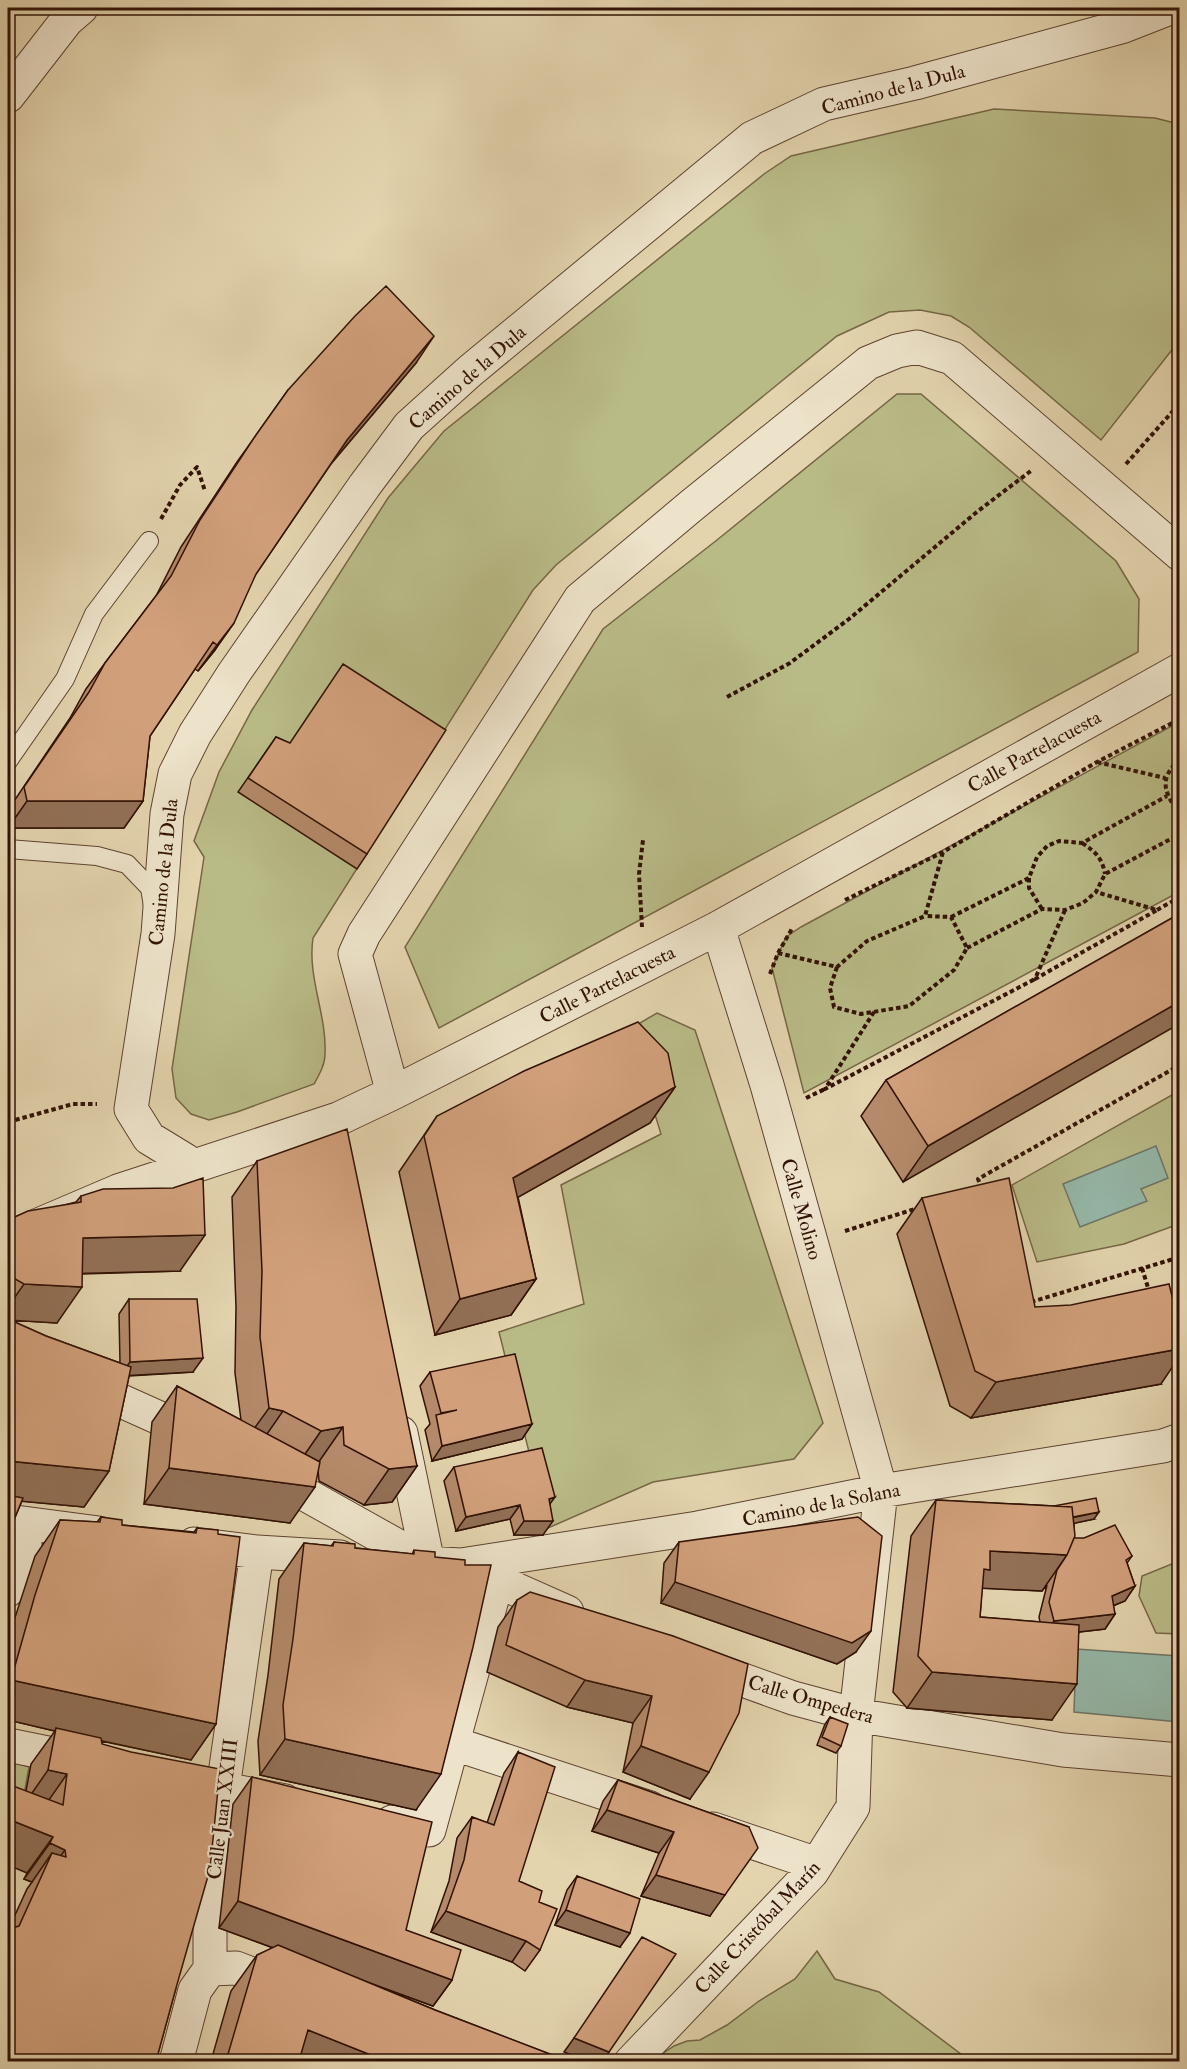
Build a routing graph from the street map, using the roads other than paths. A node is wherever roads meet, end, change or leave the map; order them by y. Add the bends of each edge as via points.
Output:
1 (81, 8) edge
2 (1170, 8) edge
3 (8, 96) edge
4 (149, 541) road end
5 (1179, 554) edge
6 (1179, 670) edge
7 (8, 761) edge
8 (8, 849) edge
9 (718, 928) junction
10 (158, 934) junction
11 (393, 1093) junction
12 (192, 1167) junction
13 (8, 1238) edge
14 (8, 1350) edge
15 (395, 1400) edge
16 (1179, 1440) edge
17 (881, 1491) junction
18 (16, 1522) edge
19 (129, 1536) edge
20 (164, 1541) edge
21 (257, 1552) junction
22 (428, 1563) junction
23 (461, 1565) junction
24 (497, 1581) junction
25 (8, 1590) edge
26 (593, 1624) edge
27 (681, 1658) edge
28 (856, 1715) junction
29 (452, 1743) junction
30 (8, 1745) edge
31 (1179, 1760) edge
32 (109, 1766) edge
33 (143, 1772) edge
34 (223, 1788) junction
35 (314, 1807) edge
36 (360, 1816) edge
37 (817, 1864) junction
38 (210, 1969) junction
39 (314, 1998) edge
40 (176, 2061) edge
41 (631, 2061) edge

1 - 3 street via 67,20
2 - 10 street, Camino de la Dula via 1124,26 824,104 752,138 409,426 234,673 175,774 166,814
4 - 7 lane via 94,614 65,679
5 - 11 street via 952,358 917,347 868,363 580,599 364,934 355,954
6 - 9 street, Calle Partelacuesta
8 - 10 lane via 97,856 127,864 150,888
9 - 11 street, Calle Partelacuesta
9 - 17 street, Calle Molino via 767,1085
10 - 12 street, Camino de la Dula via 132,1109 149,1138
11 - 12 street, Calle Partelacuesta via 340,1131
12 - 13 street, Calle Partelacuesta via 118,1191
14 - 22 street via 234,1453
15 - 22 street
16 - 17 street, Camino de la Solana via 1163,1446
17 - 23 street, Camino de la Solana via 698,1528
17 - 28 street, Calle Cristóbal Marín
18 - 19 street
18 - 25 street via 25,1550
20 - 21 street
21 - 22 street
21 - 34 street, Calle Juan XXIII
22 - 23 street
23 - 24 street
24 - 26 street
24 - 29 street
27 - 28 street, Calle Ompedera via 793,1698
28 - 31 street, Calle Ompedera via 1063,1750
28 - 37 street, Calle Cristóbal Marín via 853,1808
29 - 36 street via 429,1830
29 - 37 street
30 - 32 street
33 - 34 street
34 - 35 street
34 - 38 street, Calle Juan XXIII via 210,1916
37 - 41 street, Calle Cristóbal Marín
38 - 39 street via 236,1968
38 - 40 street via 195,1990

